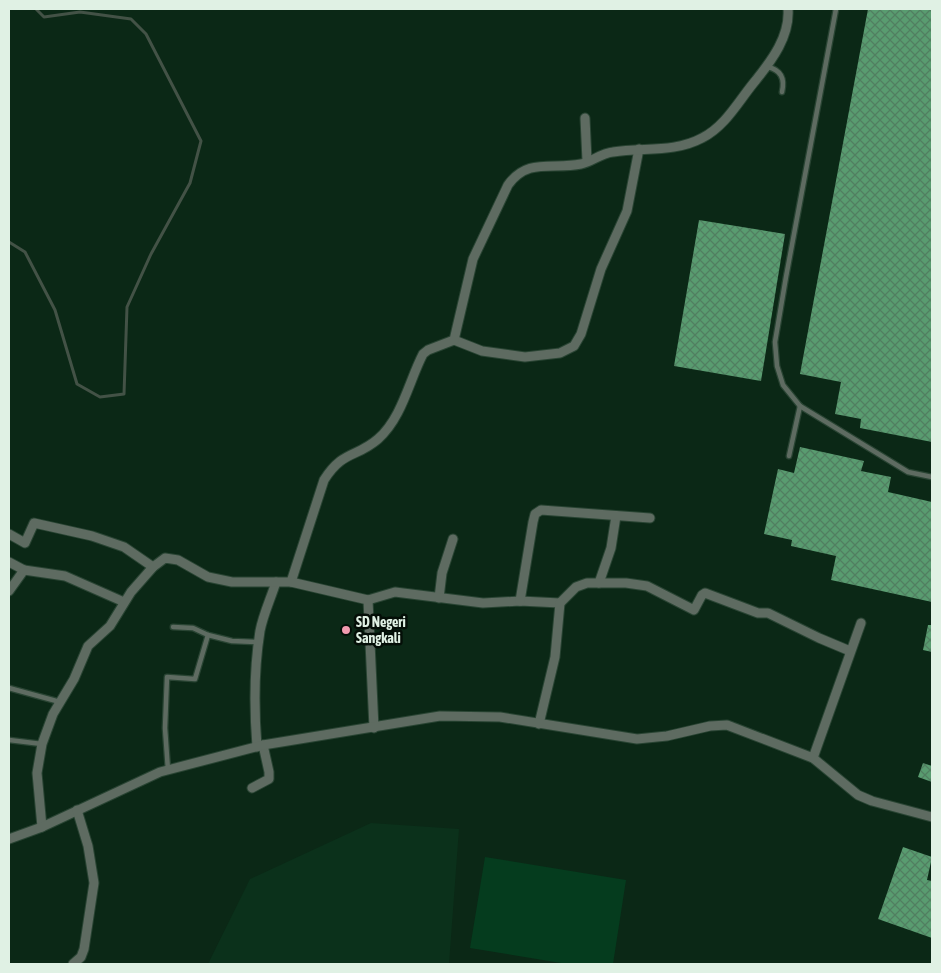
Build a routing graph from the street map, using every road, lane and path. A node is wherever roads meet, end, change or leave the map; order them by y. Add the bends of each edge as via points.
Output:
1 (788, 9) edge
2 (836, 9) edge
3 (768, 67) junction
4 (782, 92) dead end
5 (585, 118) dead end
6 (639, 149) junction
7 (587, 161) junction
8 (454, 340) junction
9 (800, 406) junction
10 (789, 456) dead end
11 (932, 477) edge
12 (616, 516) junction
13 (650, 518) dead end
14 (9, 534) edge
15 (453, 539) dead end
16 (9, 562) edge
17 (153, 567) junction
18 (24, 570) junction
19 (276, 582) junction
20 (291, 582) junction
21 (599, 583) junction
22 (9, 590) edge
23 (439, 598) junction
24 (368, 600) junction
25 (520, 601) junction
26 (124, 602) junction
27 (560, 603) junction
28 (861, 623) dead end
29 (173, 627) dead end
30 (208, 635) junction
31 (260, 642) junction
32 (850, 651) junction
33 (9, 688) edge
34 (60, 702) junction
35 (539, 724) junction
36 (374, 728) junction
37 (9, 740) edge
38 (42, 744) junction
39 (260, 746) junction
40 (813, 758) junction
41 (168, 770) junction
42 (252, 788) dead end
43 (77, 810) junction
44 (932, 817) edge
45 (42, 827) junction
46 (9, 840) edge
47 (72, 964) edge

1 - 3 street via 783,34
2 - 9 lane via 775,342 783,385
3 - 4 lane via 781,75
3 - 6 street via 709,135 675,149
5 - 7 street
6 - 7 street via 604,153
6 - 8 street via 627,211 601,269 581,334 574,346 560,353 500,356
7 - 8 street via 531,167 522,170 512,180 473,260
8 - 20 street via 423,354 398,410 379,438 337,462 330,470
9 - 10 lane
9 - 11 lane via 908,472
12 - 13 street
12 - 21 street via 611,548
12 - 25 street via 548,510 535,514
14 - 17 street via 25,543 34,523 92,536 124,546
15 - 23 street via 442,573
16 - 18 street
17 - 19 street via 170,558 208,577 232,582
17 - 26 street
18 - 22 street
18 - 26 street via 64,576
19 - 20 street
19 - 31 street via 260,630
20 - 24 street
21 - 27 street via 576,587
21 - 32 street via 647,586 694,610 706,593 758,613 768,613
23 - 24 street via 395,592
23 - 25 street via 483,603
24 - 36 street
25 - 27 street
26 - 34 street via 110,626 88,646 74,680
27 - 35 street via 555,657
28 - 32 street
29 - 30 lane via 193,628
30 - 31 lane via 232,641
30 - 41 lane via 195,679 167,677 165,728
31 - 39 street via 253,702
32 - 40 street
33 - 34 lane
34 - 38 street
35 - 36 street via 485,716 440,716
35 - 40 street via 647,739 720,724
36 - 39 street
37 - 38 lane
38 - 45 street via 36,779
39 - 41 street
39 - 42 street via 269,772 268,779
40 - 44 street via 858,795
41 - 43 street
43 - 45 street
43 - 47 street via 94,882 84,949 81,957
45 - 46 street

